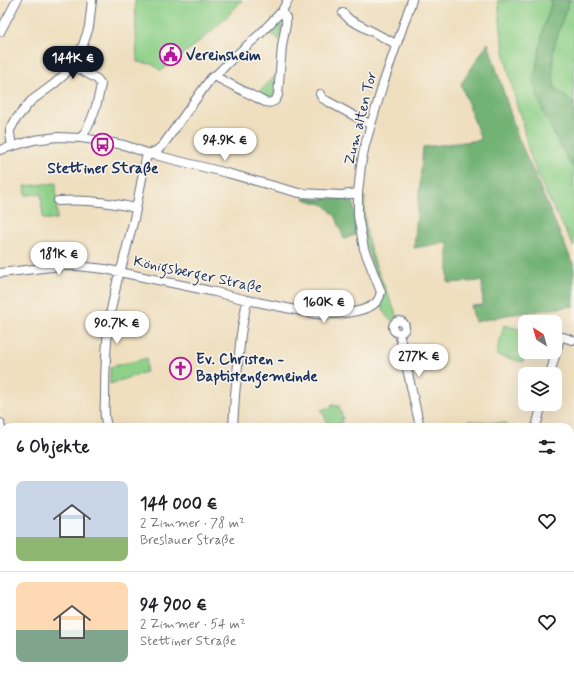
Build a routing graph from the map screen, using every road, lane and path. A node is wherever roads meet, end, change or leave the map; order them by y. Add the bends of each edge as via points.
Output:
1 (17, 0) edge
2 (92, 0) edge
3 (288, 0) edge
4 (412, 0) edge
5 (282, 11) junction
6 (343, 13) dead end
7 (0, 32) edge
8 (396, 44) junction
9 (72, 65) junction
10 (214, 76) junction
11 (320, 94) dead end
12 (371, 125) junction
13 (81, 138) junction
14 (12, 146) junction
15 (0, 150) edge
16 (149, 153) junction
17 (358, 193) junction
18 (58, 201) dead end
19 (136, 208) junction
20 (119, 272) junction
21 (0, 273) edge
22 (381, 292) joint
23 (247, 300) junction
24 (399, 333) dead end
25 (572, 340) dead end
26 (552, 367) edge
27 (540, 411) edge
28 (106, 423) edge
29 (233, 423) edge
30 (419, 423) edge
31 (537, 423) edge

1 - 7 street
2 - 9 street via 87,35
3 - 5 street
4 - 8 street, Zum alten Tor
5 - 10 street
5 - 10 street via 286,24 278,95 275,101 265,102
6 - 8 street via 350,20
8 - 12 street, Zum alten Tor
9 - 13 street via 101,84 91,120
9 - 14 street via 59,80 31,101 21,113 10,130
10 - 16 street via 162,145
11 - 12 street via 326,101
12 - 17 street, Zum alten Tor via 361,165
13 - 14 street via 57,137
13 - 16 street via 102,140
14 - 15 street
16 - 17 street via 299,192 341,195
16 - 19 street
17 - 22 street, Zum alten Tor via 362,242
18 - 19 street via 98,201
19 - 20 street
20 - 21 street, Königsberger Straße via 89,266 73,266
20 - 23 street, Königsberger Straße
20 - 28 street via 109,321 105,364
22 - 23 street, Königsberger Straße via 380,298 372,306 338,314 316,314
23 - 29 street via 234,395
24 - 30 street
25 - 26 street via 560,338
27 - 31 street

